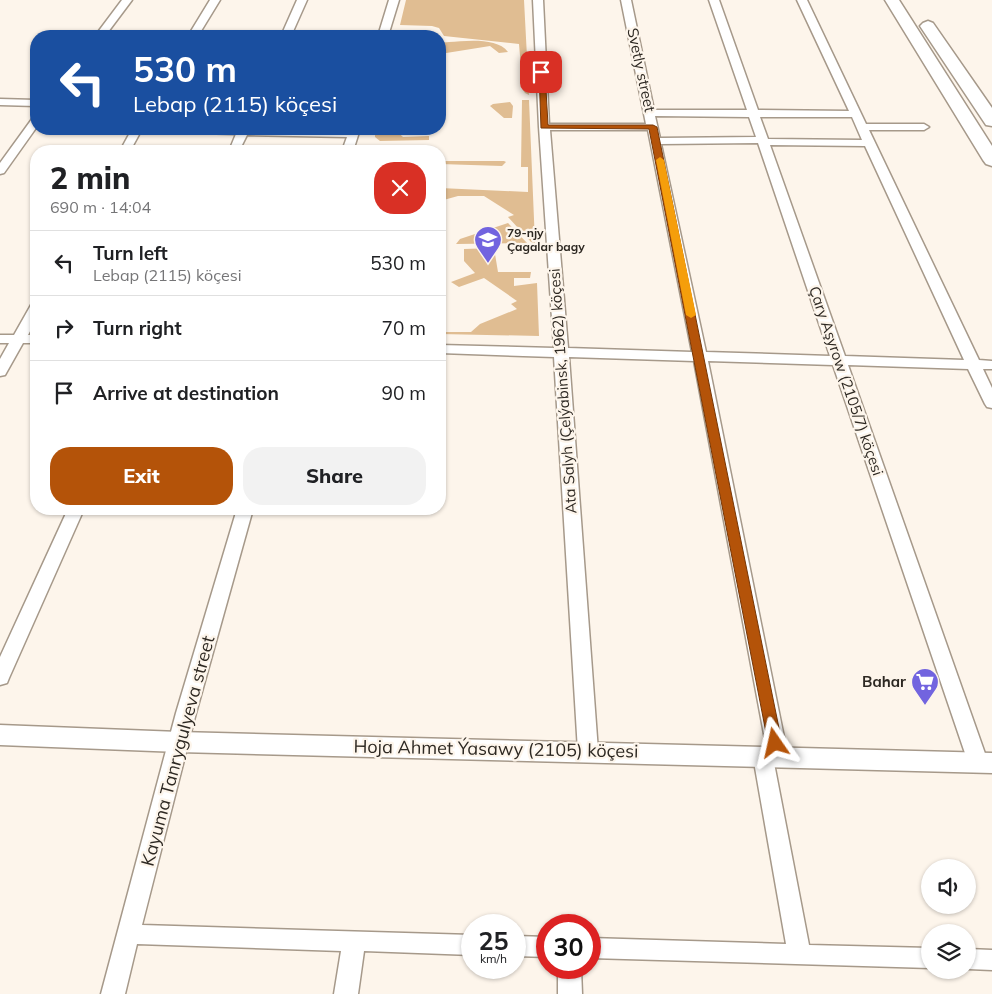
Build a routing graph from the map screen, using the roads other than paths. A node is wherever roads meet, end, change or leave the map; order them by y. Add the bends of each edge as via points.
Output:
1 (127, 0) edge
2 (215, 0) edge
3 (302, 0) edge
4 (394, 0) edge
5 (538, 0) edge
6 (626, 0) edge
7 (714, 0) edge
8 (802, 0) edge
9 (892, 0) edge
10 (921, 16) dead end
11 (104, 30) edge
12 (197, 30) edge
13 (289, 30) edge
14 (385, 30) edge
15 (0, 102) edge
16 (30, 103) edge
17 (753, 113) junction
18 (856, 114) junction
19 (992, 121) edge
20 (544, 127) junction
21 (653, 127) junction
22 (924, 127) dead end
23 (862, 128) junction
24 (30, 131) edge
25 (763, 141) junction
26 (870, 143) junction
27 (992, 160) edge
28 (0, 171) edge
29 (30, 319) edge
30 (0, 339) edge
31 (19, 339) junction
32 (30, 339) edge
33 (446, 349) edge
34 (561, 354) junction
35 (700, 357) junction
36 (839, 360) junction
37 (973, 365) junction
38 (992, 365) edge
39 (0, 372) edge
40 (992, 404) edge
41 (73, 515) edge
42 (243, 515) edge
43 (0, 678) edge
44 (0, 735) edge
45 (179, 742) junction
46 (588, 751) junction
47 (771, 757) junction
48 (985, 763) edge
49 (129, 934) junction
50 (354, 942) junction
51 (461, 945) edge
52 (601, 948) edge
53 (799, 954) junction
54 (921, 958) edge
55 (976, 959) edge
56 (992, 960) edge
57 (570, 979) edge
58 (112, 994) edge
59 (346, 994) edge
60 (570, 994) edge

1 - 11 street
2 - 12 street
3 - 13 street
4 - 14 street
5 - 20 street, Ata Salyh (Çelýabinsk, 1962) köçesi
6 - 21 street, Svetly street
7 - 17 street, Çary Aşyrow (2105/7) köçesi
8 - 18 street
9 - 27 main road
10 - 19 main road
15 - 16 street
17 - 18 street
17 - 21 street
17 - 25 street, Çary Aşyrow (2105/7) köçesi
18 - 23 street
20 - 21 street
20 - 34 street, Ata Salyh (Çelýabinsk, 1962) köçesi
21 - 25 street
21 - 35 street, Svetly street
22 - 23 street
23 - 26 street
24 - 28 street
25 - 26 street
25 - 36 street, Çary Aşyrow (2105/7) köçesi
26 - 37 street
29 - 31 street
30 - 31 street
31 - 32 street
31 - 39 street
33 - 34 street
34 - 35 street
34 - 46 street, Ata Salyh (Çelýabinsk, 1962) köçesi
35 - 36 street
35 - 47 street, Svetly street
36 - 37 street
36 - 48 street, Çary Aşyrow (2105/7) köçesi
37 - 38 street
37 - 40 street
41 - 43 street
42 - 45 street, Kayuma Tanrygulyeva street
44 - 45 street, Hoja Ahmet Ýasawy (2105) köçesi
45 - 46 street, Hoja Ahmet Ýasawy (2105) köçesi
45 - 49 street, Kayuma Tanrygulyeva street
46 - 47 street, Hoja Ahmet Ýasawy (2105) köçesi
47 - 48 street, Hoja Ahmet Ýasawy (2105) köçesi
47 - 53 street, Svetly street
49 - 50 street
49 - 58 street, Kayuma Tanrygulyeva street
50 - 51 street
50 - 59 street
52 - 53 street
53 - 54 street
55 - 56 street
57 - 60 street

